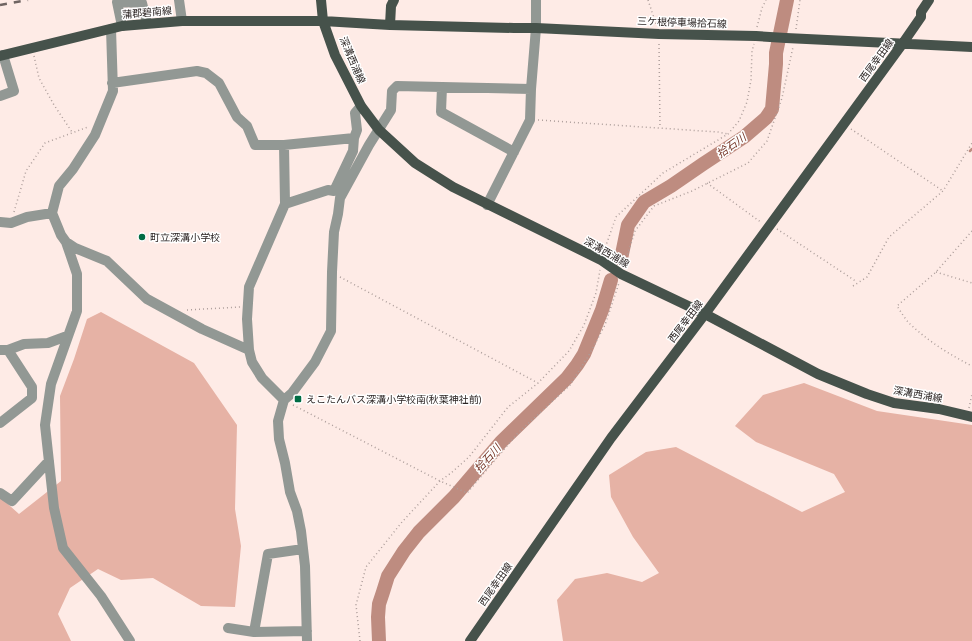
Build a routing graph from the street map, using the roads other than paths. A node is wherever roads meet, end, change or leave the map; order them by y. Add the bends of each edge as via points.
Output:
1 (178, 0) edge
2 (321, 0) edge
3 (394, 0) edge
4 (536, 0) edge
5 (929, 0) edge
6 (937, 0) edge
7 (921, 17) junction
8 (182, 21) junction
9 (323, 21) junction
10 (147, 23) junction
11 (390, 25) junction
12 (122, 26) junction
13 (536, 28) junction
14 (111, 29) junction
15 (903, 44) junction
16 (972, 47) edge
17 (1, 55) edge
18 (112, 83) junction
19 (442, 87) junction
20 (532, 89) junction
21 (0, 96) edge
22 (361, 106) junction
23 (379, 130) junction
24 (354, 138) junction
25 (284, 145) junction
26 (514, 152) junction
27 (337, 195) junction
28 (285, 204) junction
29 (487, 205) junction
30 (52, 213) junction
31 (0, 222) edge
32 (66, 242) junction
33 (705, 314) junction
34 (67, 336) junction
35 (4, 350) edge
36 (249, 350) junction
37 (284, 400) junction
38 (969, 416) edge
39 (0, 424) edge
40 (49, 461) junction
41 (0, 493) edge
42 (303, 549) junction
43 (228, 628) dead end
44 (254, 632) junction
45 (307, 636) edge
46 (130, 641) edge
47 (470, 641) edge

1 - 8 street
2 - 9 main road, 深溝西浦線
3 - 11 main road via 391,6
4 - 13 street
5 - 7 main road, 西尾幸田線 via 921,12
6 - 7 main road, 西尾幸田線 via 927,14
7 - 15 main road, 西尾幸田線
8 - 9 main road, 蒲郡碧南線
8 - 10 main road, 蒲郡碧南線
9 - 11 main road, 三ケ根停車場拾石線
9 - 22 main road, 深溝西浦線 via 336,55
10 - 12 main road, 蒲郡碧南線
10 - 12 street via 142,4 117,2
11 - 13 main road, 三ケ根停車場拾石線
12 - 14 main road, 蒲郡碧南線
13 - 15 main road, 三ケ根停車場拾石線
13 - 20 street
14 - 17 main road, 蒲郡碧南線
14 - 18 street
15 - 16 main road, 三ケ根停車場拾石線
15 - 33 main road, 西尾幸田線
17 - 21 street via 14,90
18 - 25 street via 197,71 206,73 220,83 237,117 247,126 255,145
18 - 30 street via 113,91 95,135 59,186
19 - 20 street
19 - 23 street via 397,86 392,91 391,110
19 - 26 street via 441,112
20 - 26 street via 530,120
22 - 23 main road, 深溝西浦線
22 - 24 street via 355,113 357,130
23 - 27 street
23 - 29 main road, 深溝西浦線 via 415,163
24 - 25 street
24 - 27 street via 353,151
25 - 28 street
26 - 29 street
27 - 28 street via 328,190
27 - 37 street via 331,331 315,362
28 - 36 street via 249,287 246,319
29 - 33 main road, 深溝西浦線
30 - 31 street via 11,223
30 - 32 street
32 - 34 street via 77,274 77,311
32 - 36 street via 107,261 147,299 202,329
33 - 38 main road, 深溝西浦線 via 818,374 867,394 894,403
33 - 47 main road, 西尾幸田線 via 611,438
34 - 35 street via 48,343 24,344
34 - 40 street via 51,384 45,425
35 - 39 street via 32,387 32,398
36 - 37 street via 252,362 262,378
37 - 42 street via 278,421 279,439 290,492 297,511
40 - 41 street via 12,501
40 - 46 street via 54,508 63,548 101,596
42 - 44 street via 268,554
42 - 45 street
43 - 44 street
44 - 45 street

